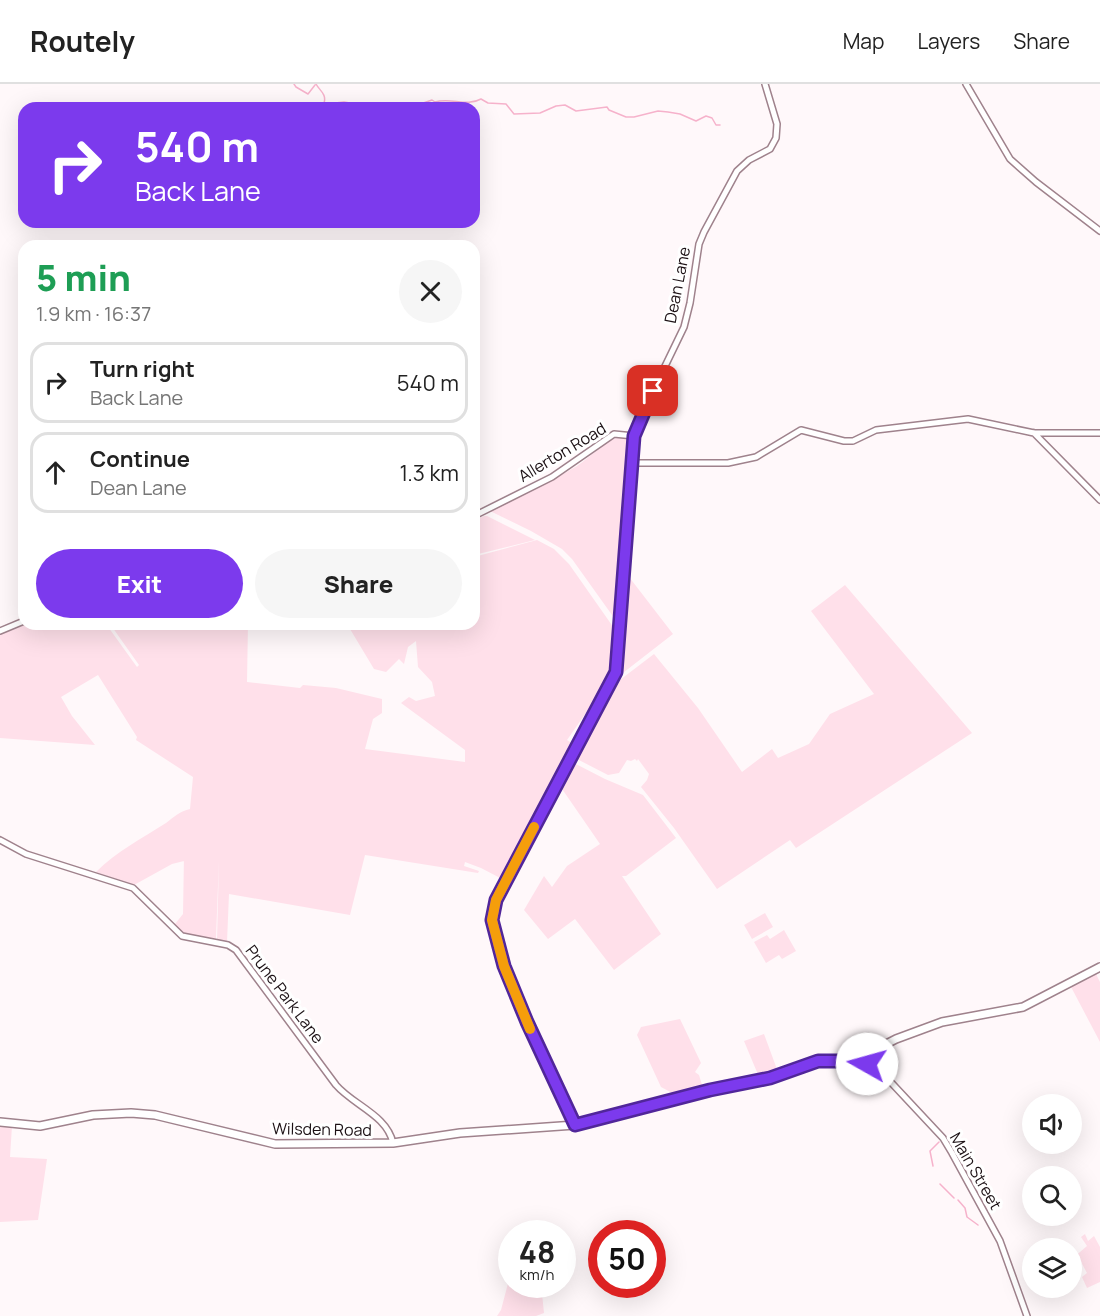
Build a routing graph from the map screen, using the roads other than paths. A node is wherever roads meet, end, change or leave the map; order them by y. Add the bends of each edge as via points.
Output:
1 (765, 84) edge
2 (966, 84) edge
3 (1100, 231) edge
4 (1034, 433) junction
5 (1100, 433) edge
6 (634, 436) junction
7 (631, 462) junction
8 (1100, 500) edge
9 (480, 513) edge
10 (18, 624) edge
11 (0, 631) edge
12 (0, 840) edge
13 (1100, 967) edge
14 (865, 1060) junction
15 (852, 1061) junction
16 (854, 1073) dead end
17 (0, 1122) edge
18 (575, 1125) junction
19 (393, 1143) junction
20 (1027, 1316) edge

1 - 6 street, Dean Lane via 778,131 774,144 737,171 704,232 684,327
2 - 3 street via 1010,159
4 - 5 street
4 - 7 street via 968,419 876,430 853,441 801,430 756,458 728,464
4 - 8 street
6 - 7 street, Dean Lane
6 - 9 street, Allerton Road via 614,434 552,477
7 - 18 street, Dean Lane via 616,672 496,900 492,920 504,966
10 - 11 street
12 - 19 street, Prune Park Lane via 26,854 133,888 182,936 236,950 336,1085 379,1119
13 - 14 main road via 1023,1007 942,1023 896,1039
14 - 15 main road, Wilsden Road via 863,1067
14 - 20 street, Main Street via 943,1138 1000,1241
15 - 16 main road
15 - 18 main road, Wilsden Road via 818,1061 770,1078
17 - 19 main road, Wilsden Road via 40,1126 93,1115 131,1113 155,1115 275,1144
18 - 19 main road, Wilsden Road via 460,1133

